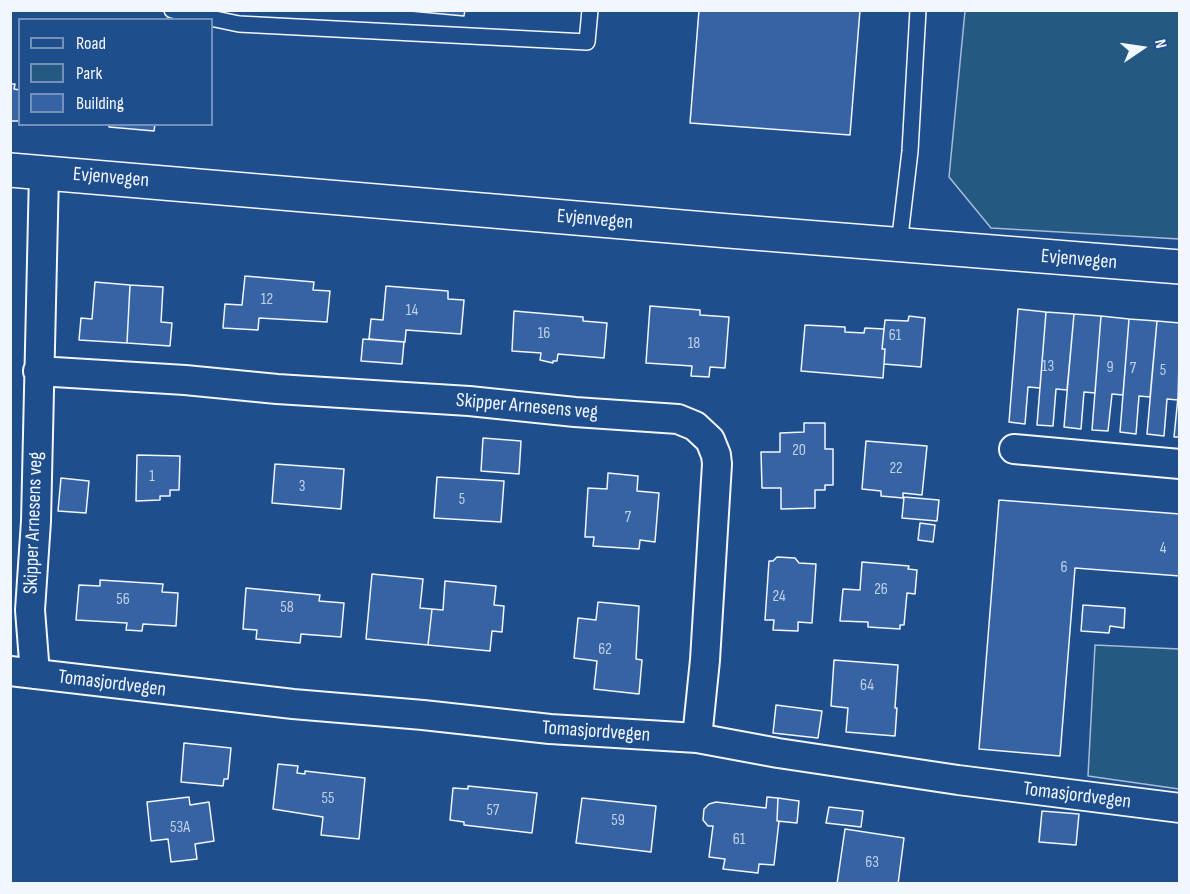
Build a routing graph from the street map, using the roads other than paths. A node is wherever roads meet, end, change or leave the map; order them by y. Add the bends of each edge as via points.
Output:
1 (172, 10) edge
2 (590, 10) edge
3 (918, 10) edge
4 (210, 18) edge
5 (213, 19) edge
6 (10, 170) edge
7 (44, 173) junction
8 (899, 244) junction
9 (1179, 267) edge
10 (38, 371) junction
11 (1014, 449) dead end
12 (1179, 464) edge
13 (23, 673) edge
14 (697, 738) junction
15 (1179, 808) edge

1 - 4 lane
2 - 5 lane via 587,42 239,24
3 - 8 lane via 910,151
6 - 7 street, Evjenvegen
7 - 8 street, Evjenvegen
7 - 10 street, Skipper Arnesens veg
8 - 9 street, Evjenvegen
10 - 13 street, Skipper Arnesens veg via 36,521
10 - 14 street, Skipper Arnesens veg via 468,401 678,419 695,426 710,440 717,464
11 - 12 street
13 - 14 street, Tomasjordvegen via 550,729
14 - 15 street, Tomasjordvegen via 958,780

